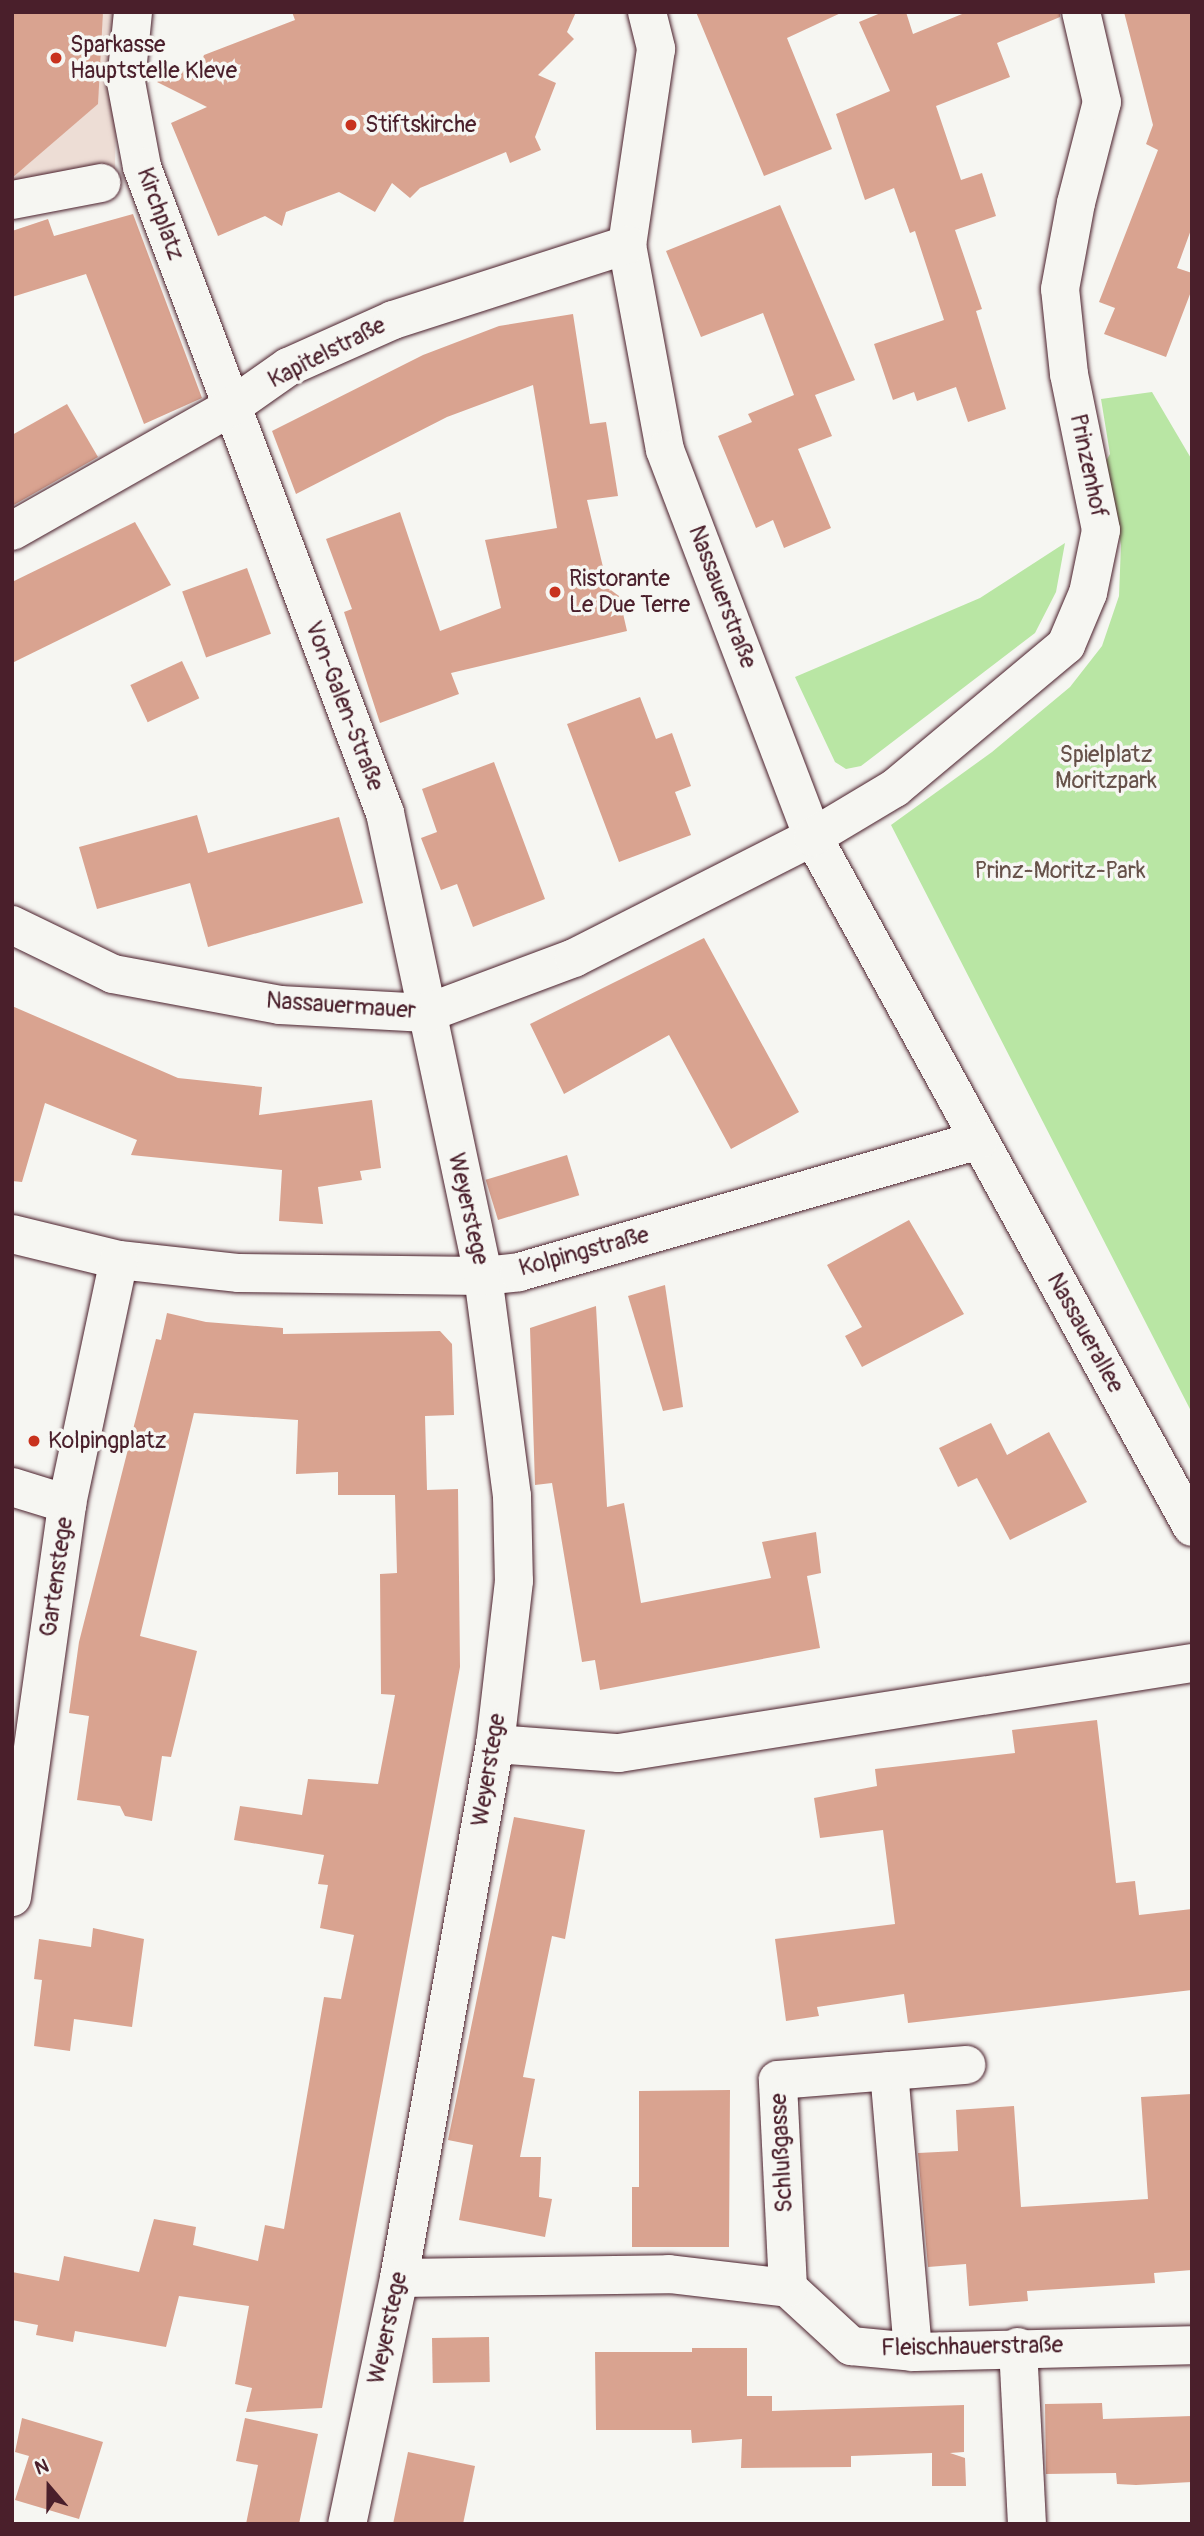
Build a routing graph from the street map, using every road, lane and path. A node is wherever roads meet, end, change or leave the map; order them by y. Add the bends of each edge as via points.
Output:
1 (133, 12) edge
2 (647, 12) edge
3 (1081, 12) edge
4 (101, 183) dead end
5 (12, 200) edge
6 (627, 244) junction
7 (231, 407) junction
8 (12, 531) edge
9 (813, 837) junction
10 (12, 925) edge
11 (427, 1013) junction
12 (978, 1140) junction
13 (12, 1234) edge
14 (119, 1260) junction
15 (483, 1276) junction
16 (12, 1487) edge
17 (68, 1504) junction
18 (1192, 1527) edge
19 (1192, 1663) edge
20 (495, 1744) junction
21 (12, 1897) edge
22 (966, 2065) dead end
23 (890, 2071) junction
24 (399, 2278) junction
25 (788, 2288) junction
26 (1192, 2345) edge
27 (1018, 2347) junction
28 (913, 2351) junction
29 (346, 2524) edge
30 (1027, 2524) edge

1 - 7 street, Kirchplatz via 127,82 142,167
2 - 6 street, Nassauerstraße via 656,49
3 - 9 street, Prinzenhof via 1102,102 1060,289 1069,374 1101,530 1088,593 1066,645 895,788
4 - 5 street
6 - 7 street, Kapitelstraße via 393,320 288,367
6 - 9 street, Nassauerstraße via 665,450
7 - 8 street, Kapitelstraße
7 - 11 street, Von-Galen-Straße via 385,813
9 - 11 street, Nassauermauer via 574,958
9 - 12 street, Nassauerstraße
10 - 11 street, Nassauermauer via 113,974 280,1005
11 - 15 street, Weyerstege
12 - 15 street, Kolpingstraße via 519,1272
12 - 18 street, Nassauerallee
13 - 14 street, Kolpingstraße
14 - 15 street, Kolpingstraße via 239,1273
14 - 17 street, Gartenstege
15 - 20 street, Weyerstege via 512,1496 514,1581
16 - 17 street
17 - 21 street, Gartenstege
19 - 20 street via 619,1753
20 - 24 street, Weyerstege
22 - 23 street, Schlußgasse
23 - 25 street, Schlußgasse via 778,2080
23 - 28 street
24 - 25 street via 669,2274
24 - 29 street, Weyerstege
25 - 28 street, Fleischhauerstraße via 851,2346
26 - 27 street, Fleischhauerstraße
27 - 28 street, Fleischhauerstraße
27 - 30 street

